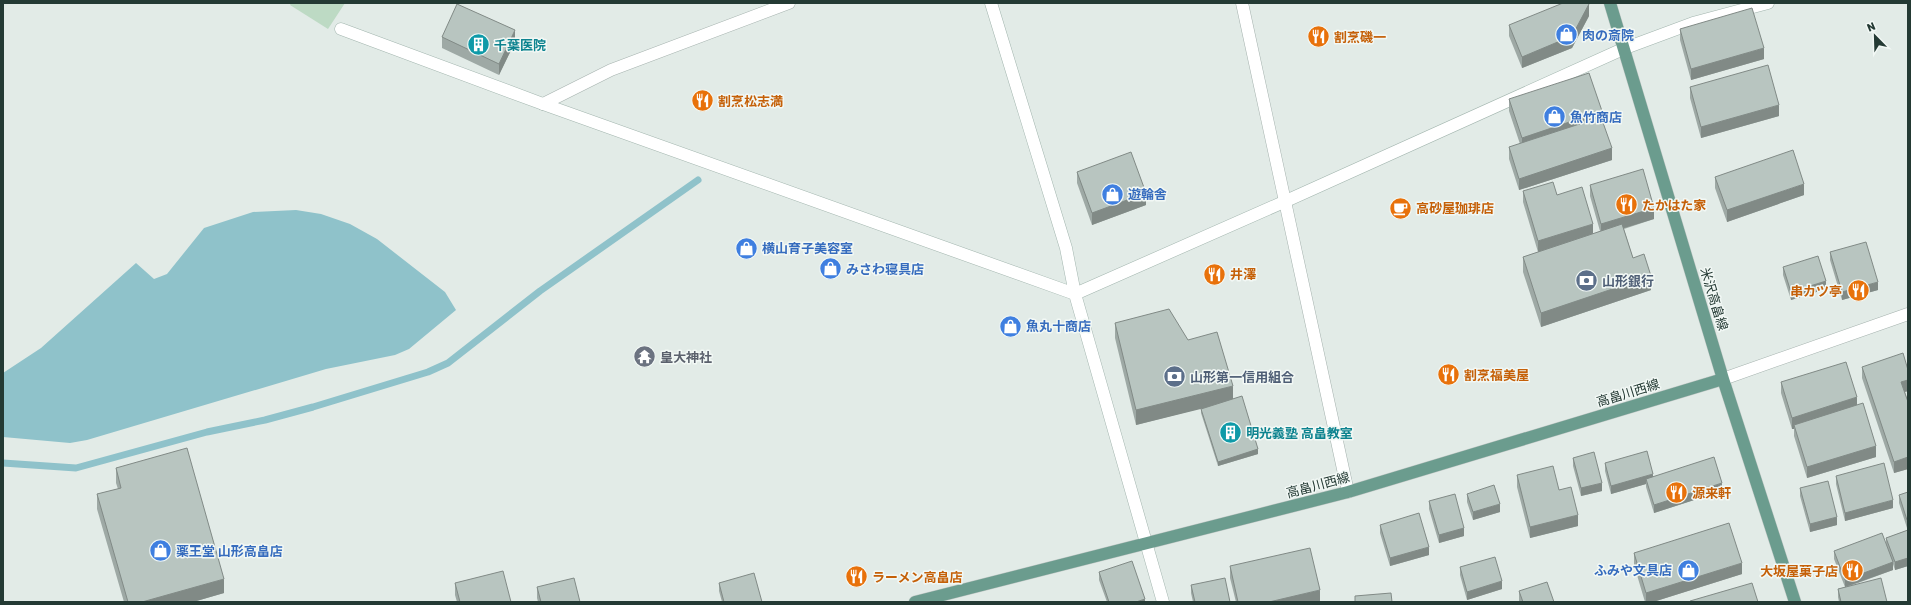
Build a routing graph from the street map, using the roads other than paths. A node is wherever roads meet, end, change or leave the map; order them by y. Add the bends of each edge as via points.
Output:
1 (789, 3) edge
2 (991, 3) edge
3 (1242, 3) edge
4 (1610, 3) edge
5 (1768, 3) edge
6 (341, 29) dead end
7 (1623, 49) junction
8 (543, 104) junction
9 (1286, 201) junction
10 (1075, 294) junction
11 (1908, 314) edge
12 (1723, 379) junction
13 (1348, 492) junction
14 (1147, 544) junction
15 (915, 602) edge
16 (1163, 602) edge
17 (1795, 602) edge

1 - 8 street via 611,70
2 - 10 street via 1066,248
3 - 9 street
4 - 7 main road, 米沢高畠線
5 - 7 street via 1693,23
6 - 8 street
7 - 9 street
7 - 12 main road, 米沢高畠線
8 - 10 street
9 - 10 street
9 - 13 street
10 - 14 street
11 - 12 street
12 - 13 main road, 高畠川西線
12 - 17 main road, 米沢高畠線
13 - 14 main road, 高畠川西線
14 - 15 main road, 高畠川西線
14 - 16 street

